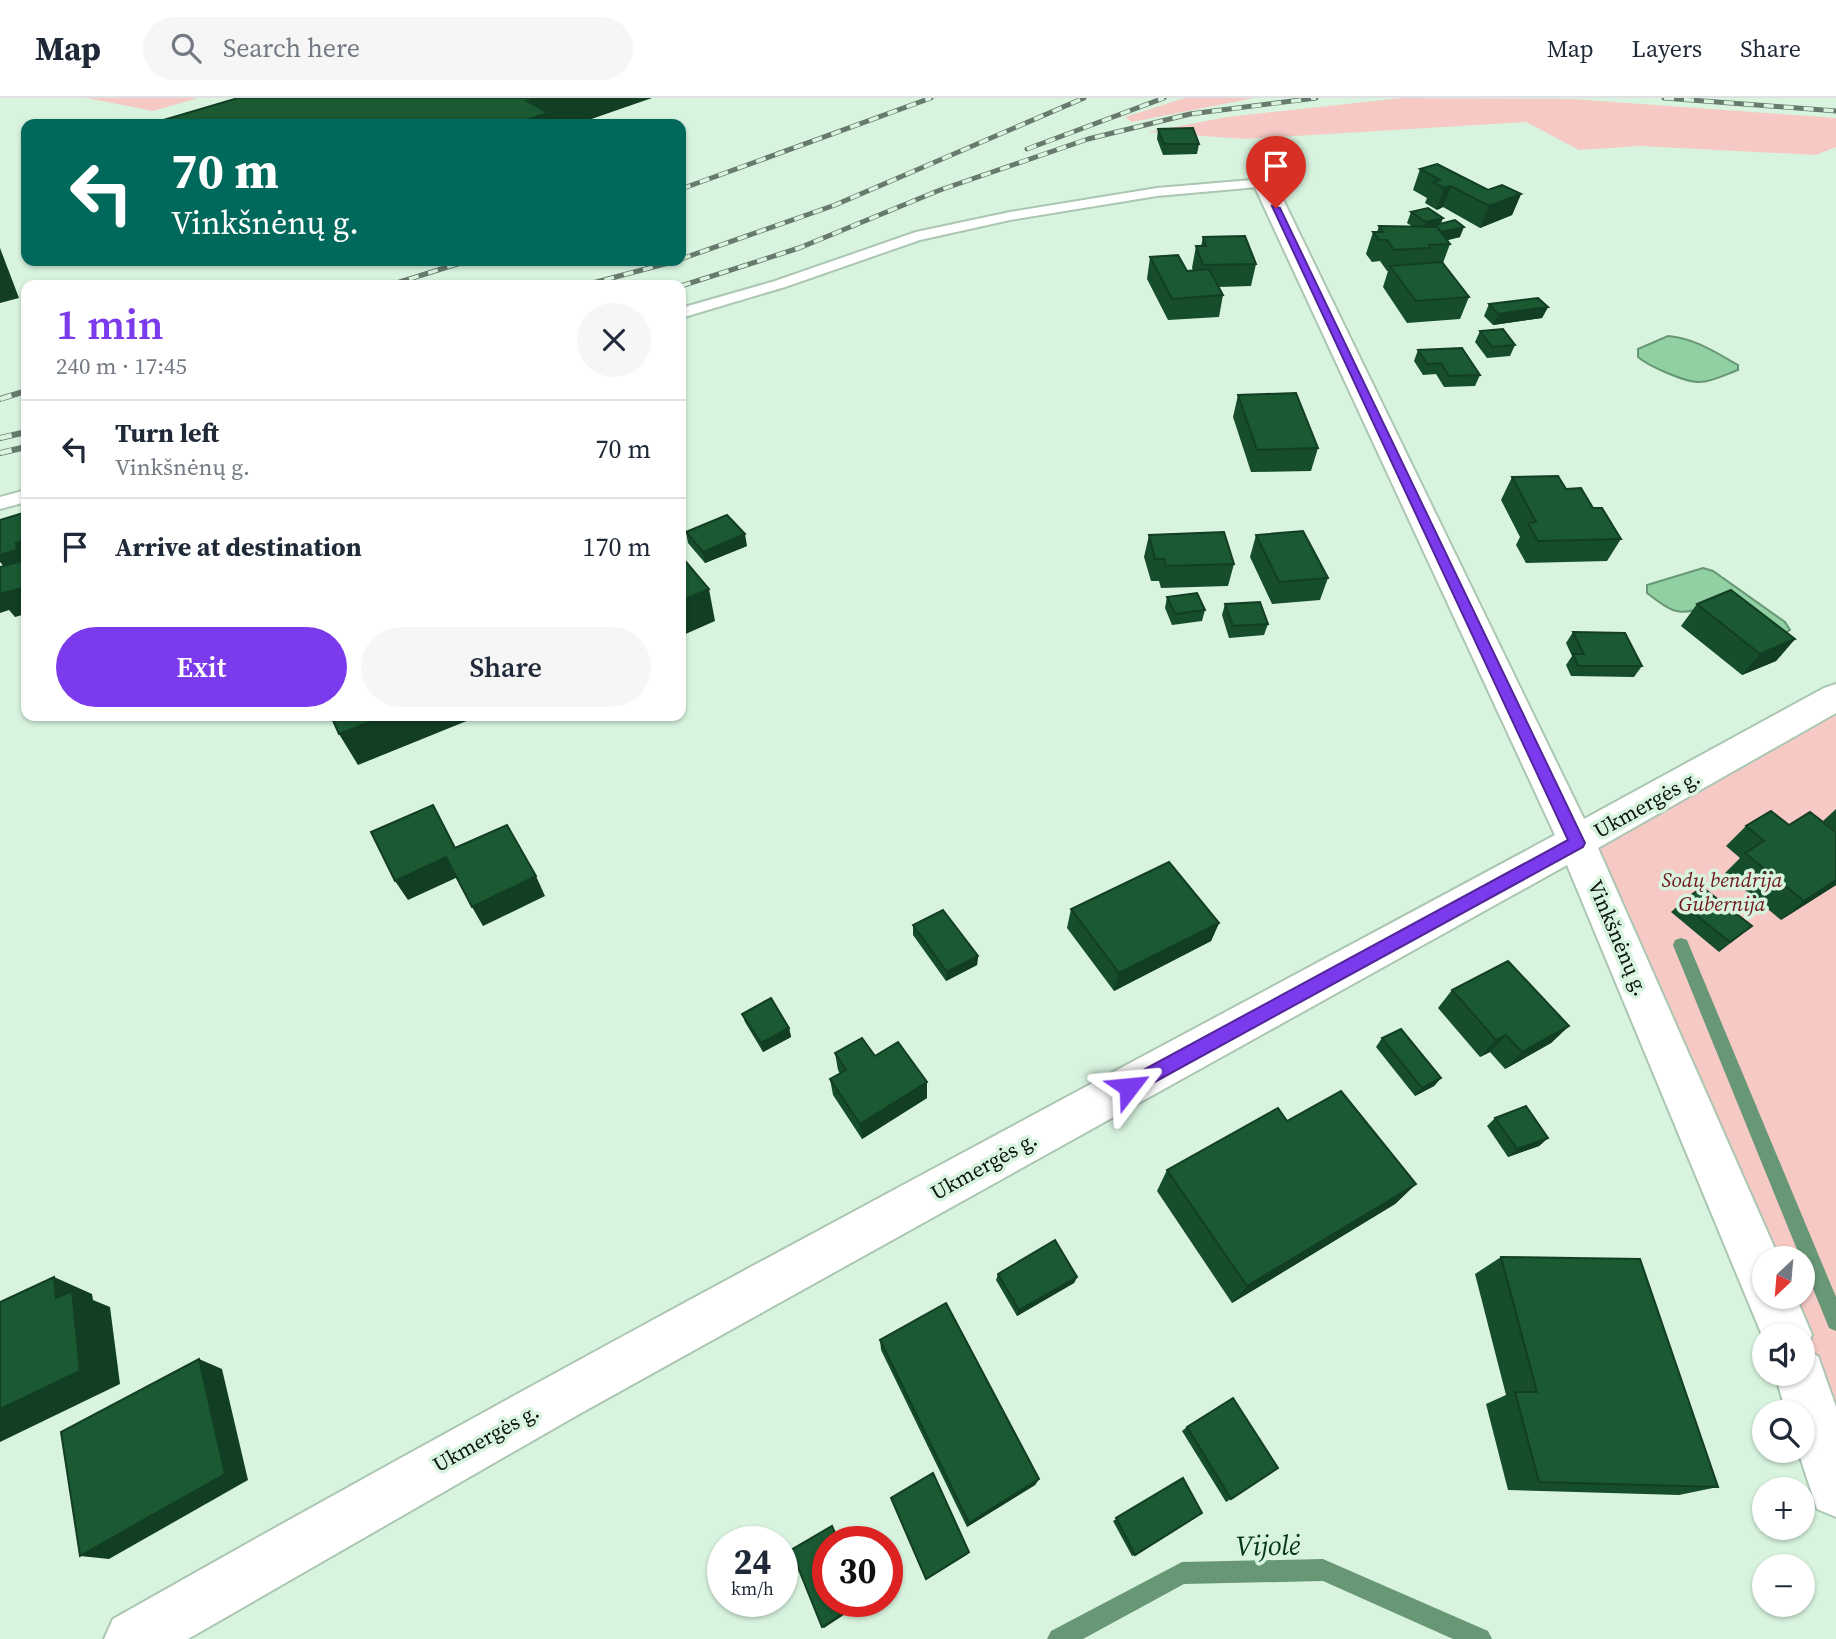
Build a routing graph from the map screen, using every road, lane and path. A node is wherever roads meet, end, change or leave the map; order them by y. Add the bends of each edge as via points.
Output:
1 (1264, 183) joint
2 (686, 311) edge
3 (21, 497) edge
4 (0, 503) edge
5 (1836, 697) edge
6 (1577, 843) junction
7 (1752, 1253) edge
8 (1804, 1386) edge
9 (1836, 1490) edge
10 (133, 1639) edge

1 - 2 lane via 1157,192 942,230
1 - 6 street, Vinkšnėnų g.
3 - 4 lane
5 - 6 street, Ukmergės g.
6 - 7 street, Vinkšnėnų g.
6 - 10 street, Ukmergės g. via 374,1498
8 - 9 street

